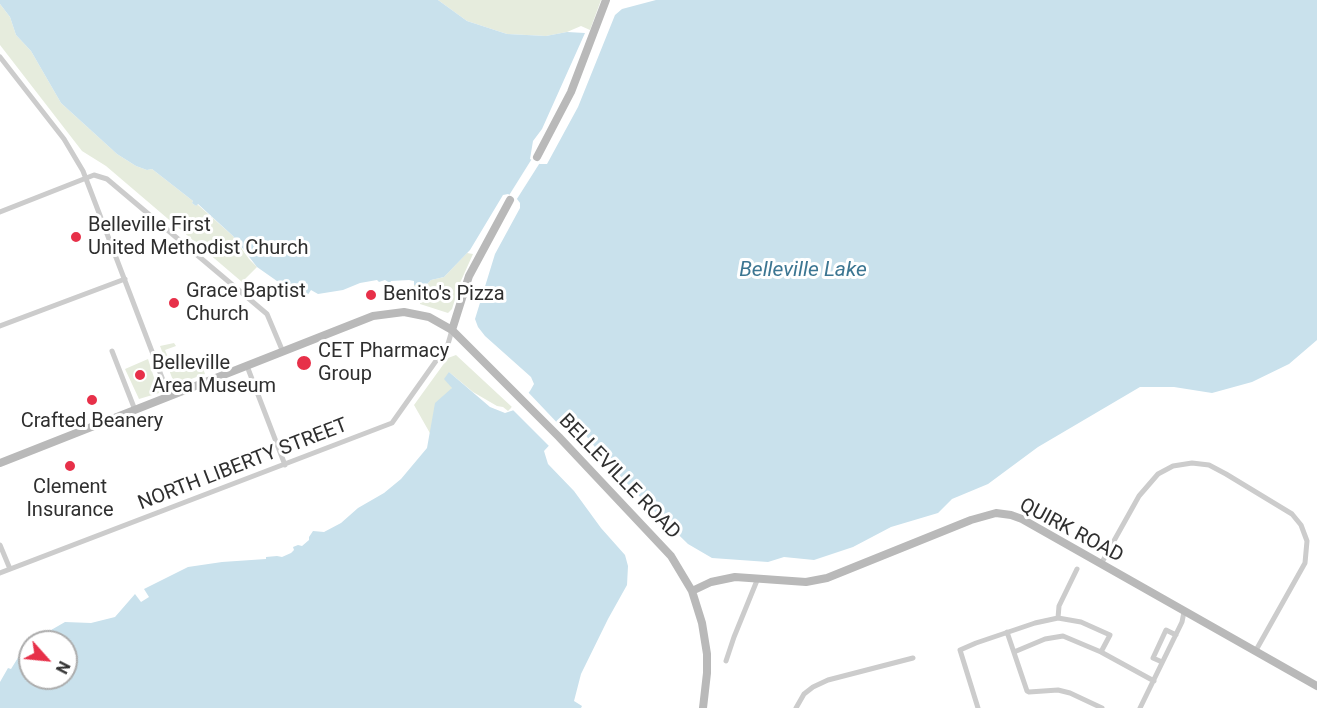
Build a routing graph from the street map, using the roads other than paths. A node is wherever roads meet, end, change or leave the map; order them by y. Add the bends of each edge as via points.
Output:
1 (606, 0) edge
2 (0, 57) edge
3 (537, 157) dead end
4 (87, 179) junction
5 (510, 200) dead end
6 (0, 212) edge
7 (124, 279) junction
8 (0, 326) edge
9 (452, 330) junction
10 (111, 351) dead end
11 (283, 352) junction
12 (247, 366) junction
13 (169, 396) junction
14 (135, 410) junction
15 (0, 463) edge
16 (285, 465) junction
17 (0, 545) edge
18 (1101, 564) junction
19 (9, 569) junction
20 (1077, 569) dead end
21 (0, 573) edge
22 (758, 578) junction
23 (692, 591) junction
24 (1184, 612) junction
25 (1058, 618) junction
26 (1007, 632) junction
27 (1174, 638) junction
28 (1014, 652) junction
29 (1101, 652) junction
30 (1255, 652) junction
31 (913, 658) dead end
32 (726, 661) dead end
33 (1162, 662) junction
34 (1154, 681) junction
35 (1317, 686) edge
36 (703, 708) edge
37 (796, 708) edge
38 (978, 708) edge
39 (1101, 708) edge
40 (1140, 708) edge

1 - 3 street via 571,92
2 - 4 street via 64,140
4 - 6 street
4 - 7 street
4 - 11 street via 96,175 107,179 267,314
5 - 9 street via 469,276
7 - 8 street
7 - 13 street
9 - 11 street, BELLEVILLE ROAD via 424,315 381,314
9 - 16 street, NORTH LIBERTY STREET via 448,344 392,423
9 - 23 street, BELLEVILLE ROAD via 662,544
10 - 14 street
11 - 12 street
12 - 13 street
12 - 16 street
13 - 14 street
14 - 15 street
16 - 19 street, NORTH LIBERTY STREET
17 - 19 street
18 - 22 street, QUIRK ROAD via 1022,519 996,513 827,578 806,582
18 - 24 street, QUIRK ROAD
18 - 30 street via 1139,496 1165,469 1192,463 1209,465 1227,474 1297,519 1308,547 1305,563
19 - 21 street, NORTH LIBERTY STREET
20 - 25 street via 1059,606
22 - 23 street, QUIRK ROAD via 723,578
22 - 32 street
23 - 36 street, BELLEVILLE ROAD via 707,654
24 - 27 street
24 - 30 street, QUIRK ROAD
25 - 26 street
25 - 29 street via 1110,634
26 - 28 street
26 - 38 street via 960,650
27 - 33 street
27 - 33 street via 1166,630 1153,658
28 - 29 street via 1063,636
28 - 39 street via 1027,691 1058,690
29 - 34 street
30 - 35 street, QUIRK ROAD
31 - 37 street via 828,680 804,694
33 - 34 street
34 - 40 street

